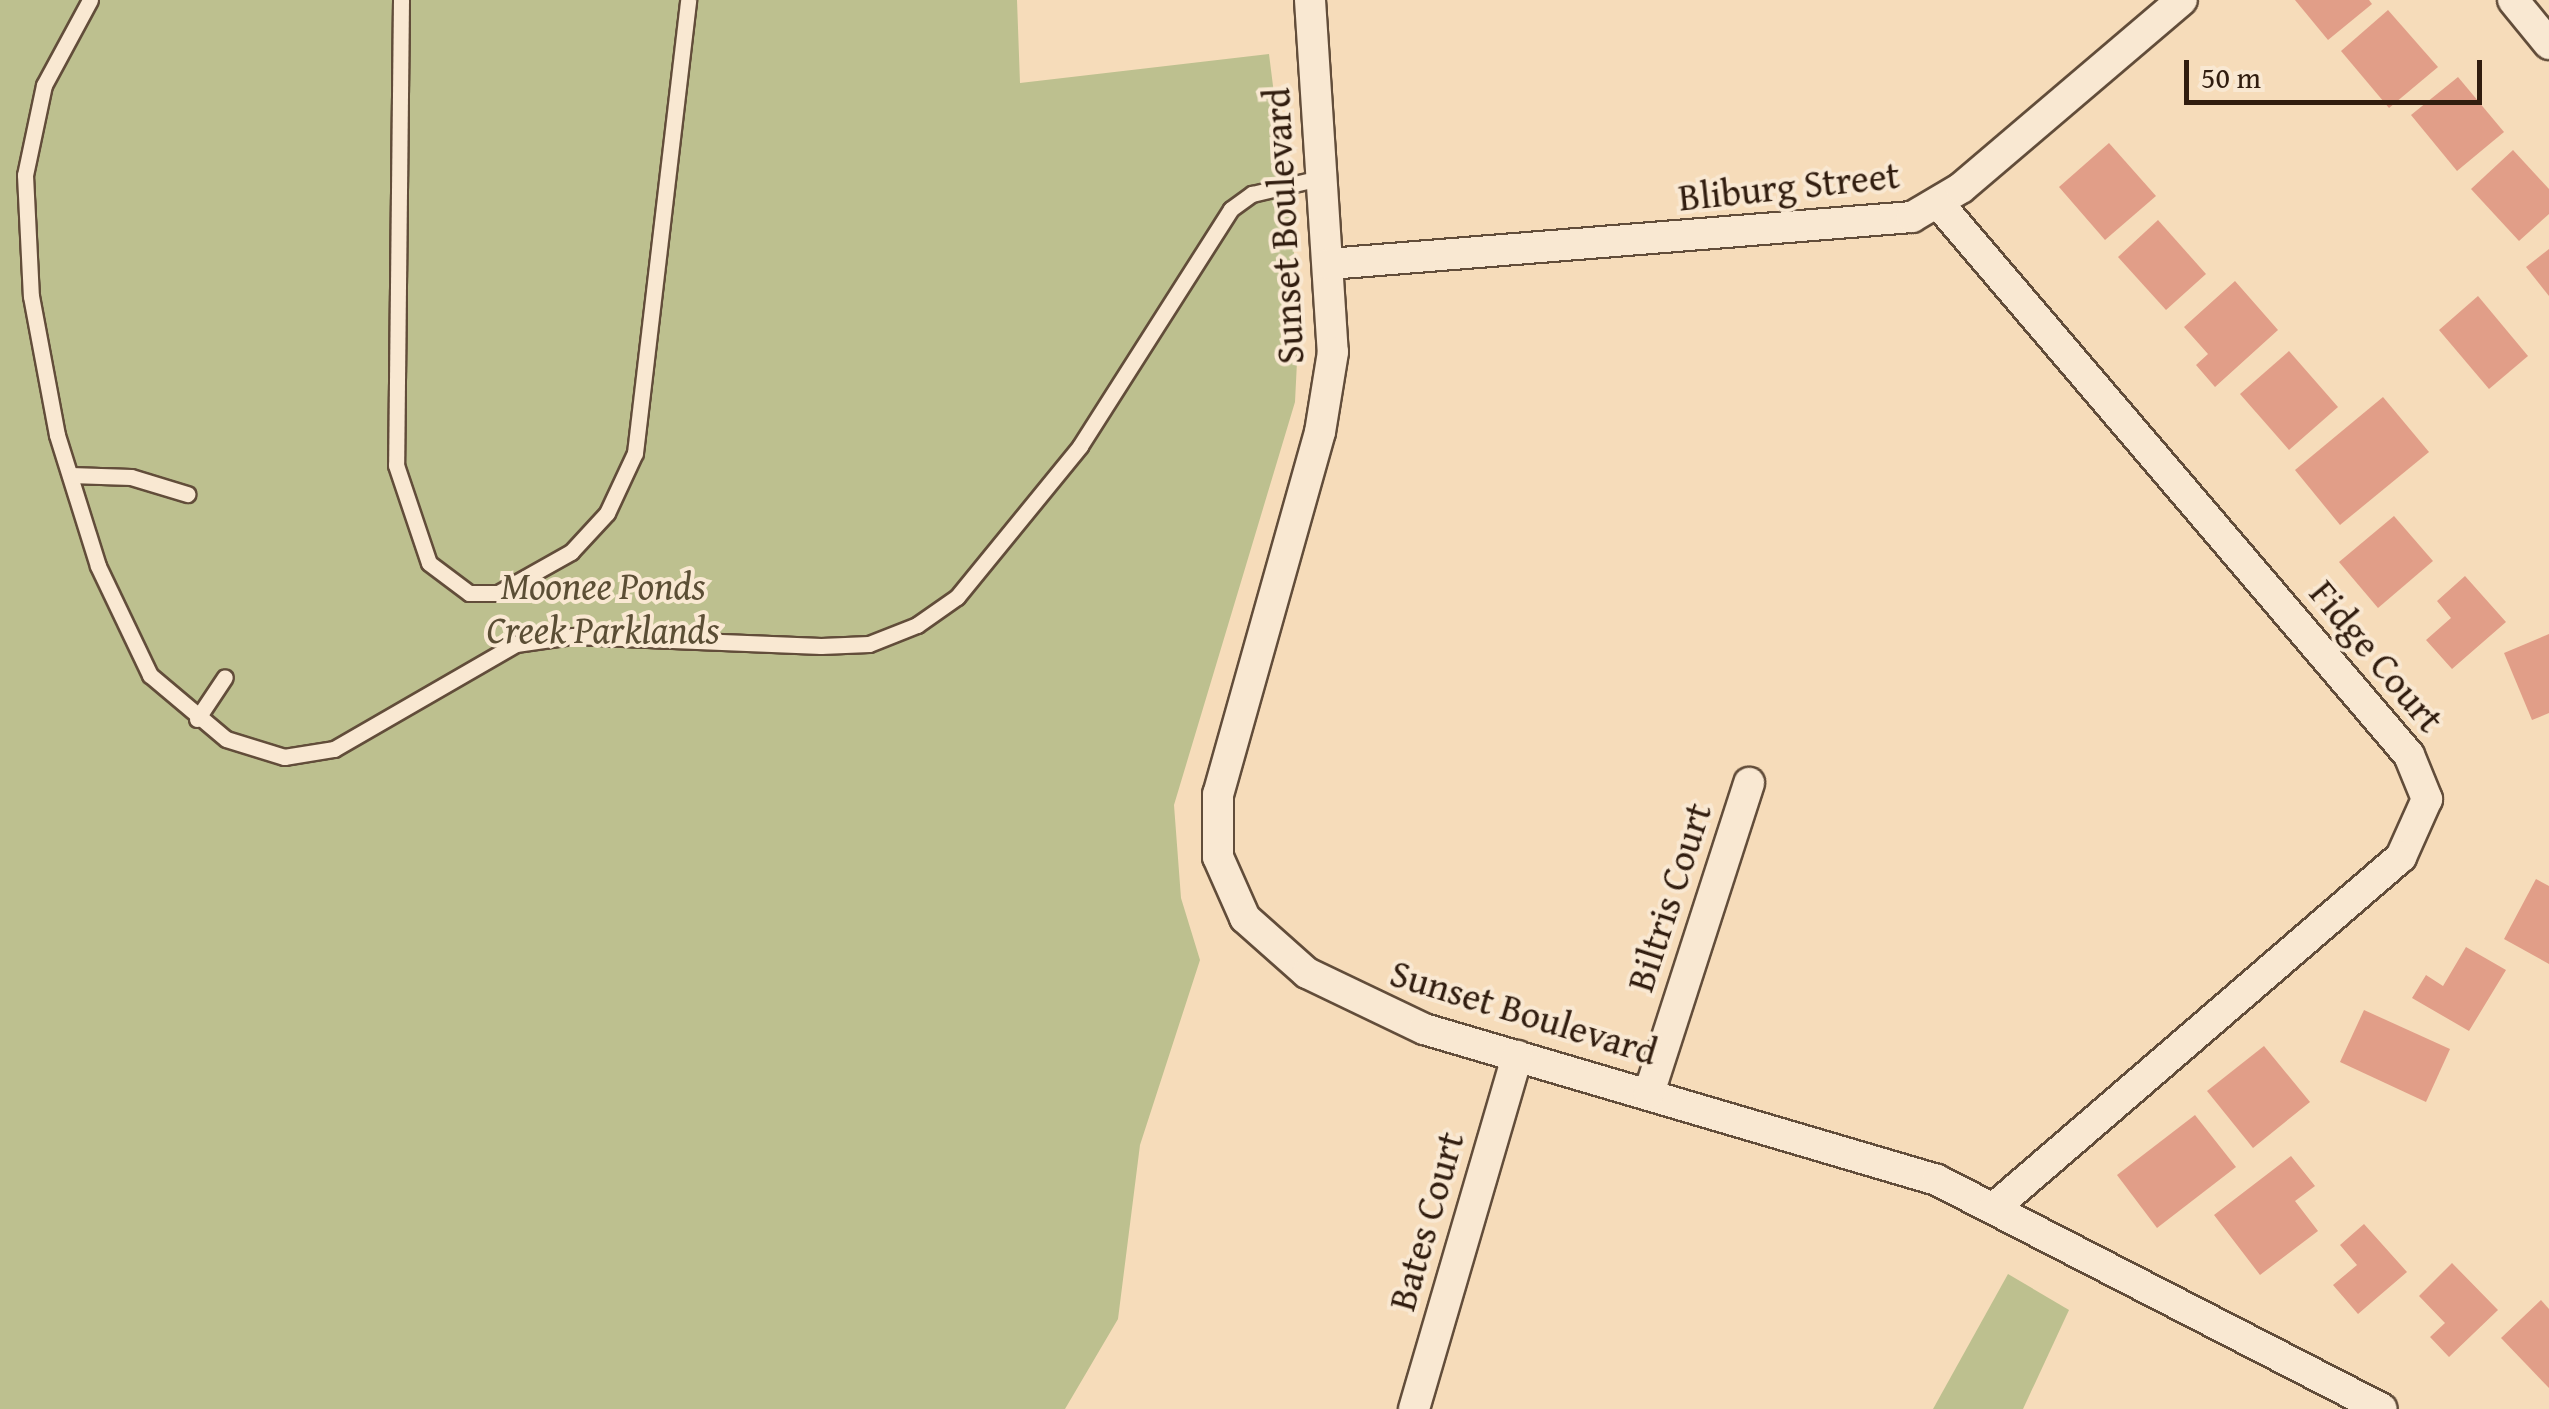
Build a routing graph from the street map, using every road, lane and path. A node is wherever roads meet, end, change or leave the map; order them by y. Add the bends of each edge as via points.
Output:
1 (90, 0) edge
2 (401, 0) edge
3 (688, 0) edge
4 (1310, 0) edge
5 (2182, 0) edge
6 (2512, 0) edge
7 (2549, 44) edge
8 (1324, 177) junction
9 (1940, 204) junction
10 (1329, 264) junction
11 (70, 475) junction
12 (187, 494) dead end
13 (225, 678) dead end
14 (196, 719) junction
15 (1748, 783) dead end
16 (1518, 1056) junction
17 (1648, 1093) junction
18 (1994, 1208) junction
19 (1414, 1409) edge
20 (2382, 1409) edge

1 - 11 lane via 44,85 24,175 30,296
2 - 3 lane via 396,465 429,564 469,593 498,593 571,552 607,513 635,453
4 - 8 street, Sunset Boulevard
5 - 9 street, Bliburg Street
6 - 7 street
8 - 10 street, Sunset Boulevard
8 - 14 lane via 1252,194 1223,218 1080,446 970,582 917,625 869,644 573,636 516,644 384,724 308,756 251,751
9 - 10 street, Bliburg Street via 1889,222
9 - 18 street, Fidge Court via 2409,755 2427,799 2401,857
10 - 16 street, Sunset Boulevard via 1328,393 1224,757 1218,857 1245,918 1307,973 1424,1029
11 - 12 lane via 131,477
11 - 14 lane via 126,631 150,675
13 - 14 lane
15 - 17 street, Biltris Court
16 - 17 street, Sunset Boulevard
16 - 19 street, Bates Court
17 - 18 street, Sunset Boulevard via 1936,1180
18 - 20 street, Sunset Boulevard

